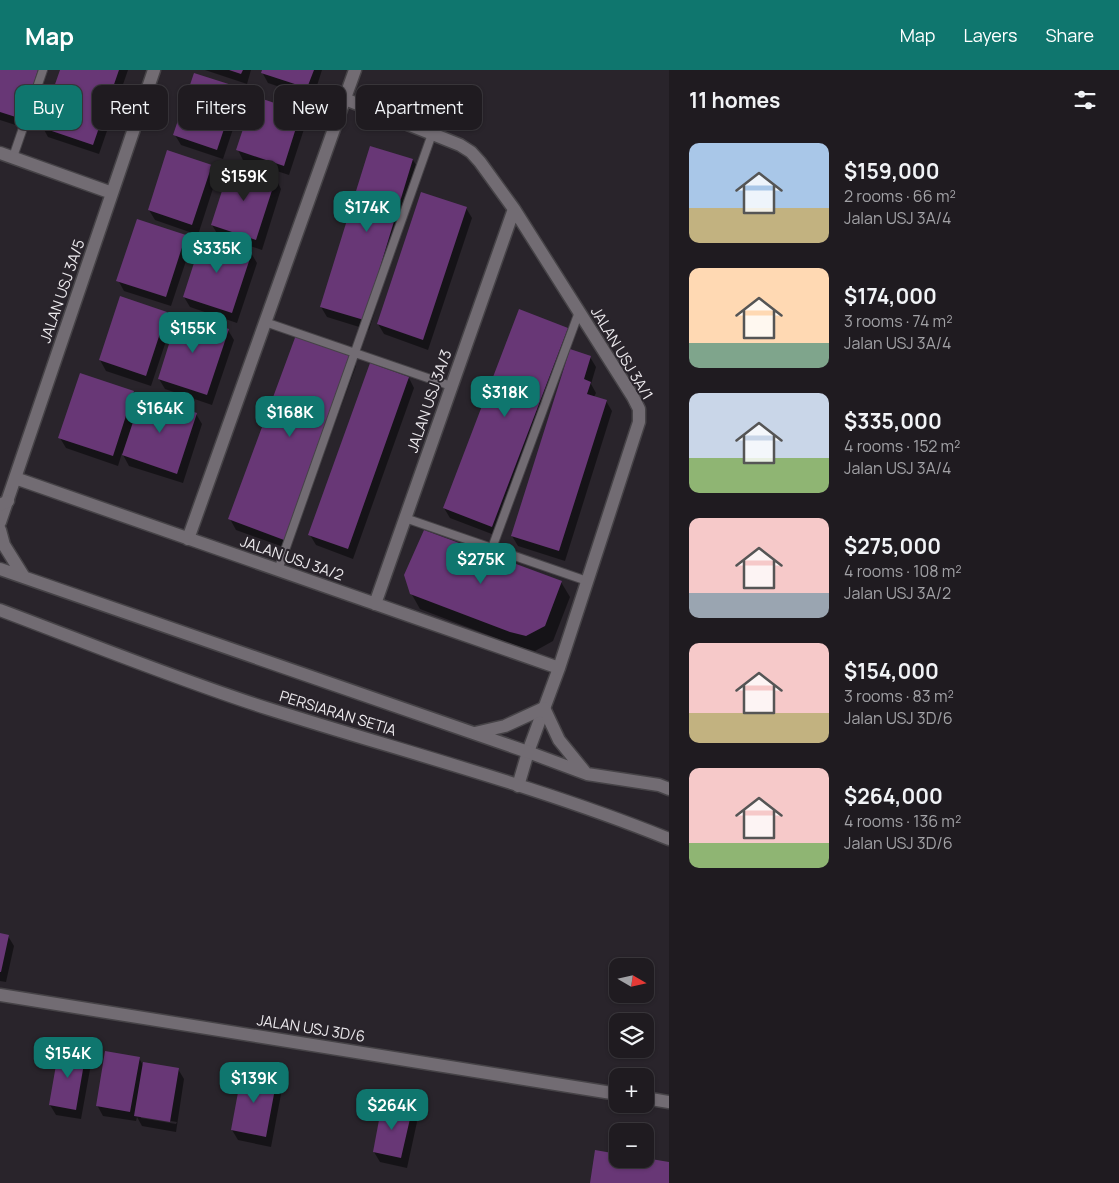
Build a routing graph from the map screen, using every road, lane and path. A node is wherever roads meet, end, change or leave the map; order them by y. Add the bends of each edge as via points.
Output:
1 (43, 70) edge
2 (154, 70) edge
3 (355, 70) edge
4 (346, 98) joint
5 (334, 130) edge
6 (432, 134) junction
7 (0, 153) edge
8 (13, 158) junction
9 (112, 193) junction
10 (514, 209) junction
11 (579, 312) junction
12 (265, 322) junction
13 (355, 353) junction
14 (451, 386) junction
15 (15, 478) junction
16 (4, 503) edge
17 (405, 518) junction
18 (0, 522) edge
19 (0, 530) edge
20 (188, 539) junction
21 (492, 548) junction
22 (0, 569) edge
23 (278, 570) junction
24 (24, 577) junction
25 (587, 581) junction
26 (375, 604) junction
27 (0, 610) edge
28 (559, 668) junction
29 (544, 708) junction
30 (475, 733) junction
31 (528, 752) junction
32 (587, 774) junction
33 (518, 786) junction
34 (669, 789) edge
35 (669, 840) edge
36 (0, 995) edge
37 (609, 1093) edge
38 (654, 1100) edge
39 (669, 1102) edge

1 - 8 lane
2 - 9 street, JALAN USJ 3A/5
3 - 4 street
4 - 6 street, JALAN USJ 3A/1
5 - 12 street
6 - 10 street, JALAN USJ 3A/1 via 471,152
6 - 13 lane
7 - 8 street
8 - 9 street
9 - 15 street, JALAN USJ 3A/5
10 - 11 street, JALAN USJ 3A/1
10 - 14 street, JALAN USJ 3A/3
11 - 21 lane
11 - 25 street, JALAN USJ 3A/1 via 639,410 639,422
12 - 13 lane
12 - 20 street
13 - 14 lane
13 - 23 lane
14 - 17 street, JALAN USJ 3A/3
15 - 16 street, JALAN USJ 3A/5
15 - 20 street, JALAN USJ 3A/2
16 - 18 street, JALAN USJ 3A/5
17 - 21 lane
17 - 26 street, JALAN USJ 3A/3
19 - 24 street via 4,545
20 - 23 street, JALAN USJ 3A/2
21 - 25 lane
22 - 24 street, PERSIARAN SETIA
23 - 26 street, JALAN USJ 3A/2
24 - 30 street, PERSIARAN SETIA
25 - 28 street, JALAN USJ 3A/1
26 - 28 street, JALAN USJ 3A/2
27 - 33 street, PERSIARAN SETIA via 208,689
28 - 29 street, JALAN USJ 3A/1
29 - 30 street via 506,726
29 - 31 street, JALAN USJ 3A/1
29 - 32 street via 559,740
30 - 31 street, PERSIARAN SETIA
31 - 32 street, PERSIARAN SETIA
31 - 33 street, JALAN USJ 3A/1
32 - 34 street, PERSIARAN SETIA
33 - 35 street, PERSIARAN SETIA
36 - 37 street, JALAN USJ 3D/6
38 - 39 street

